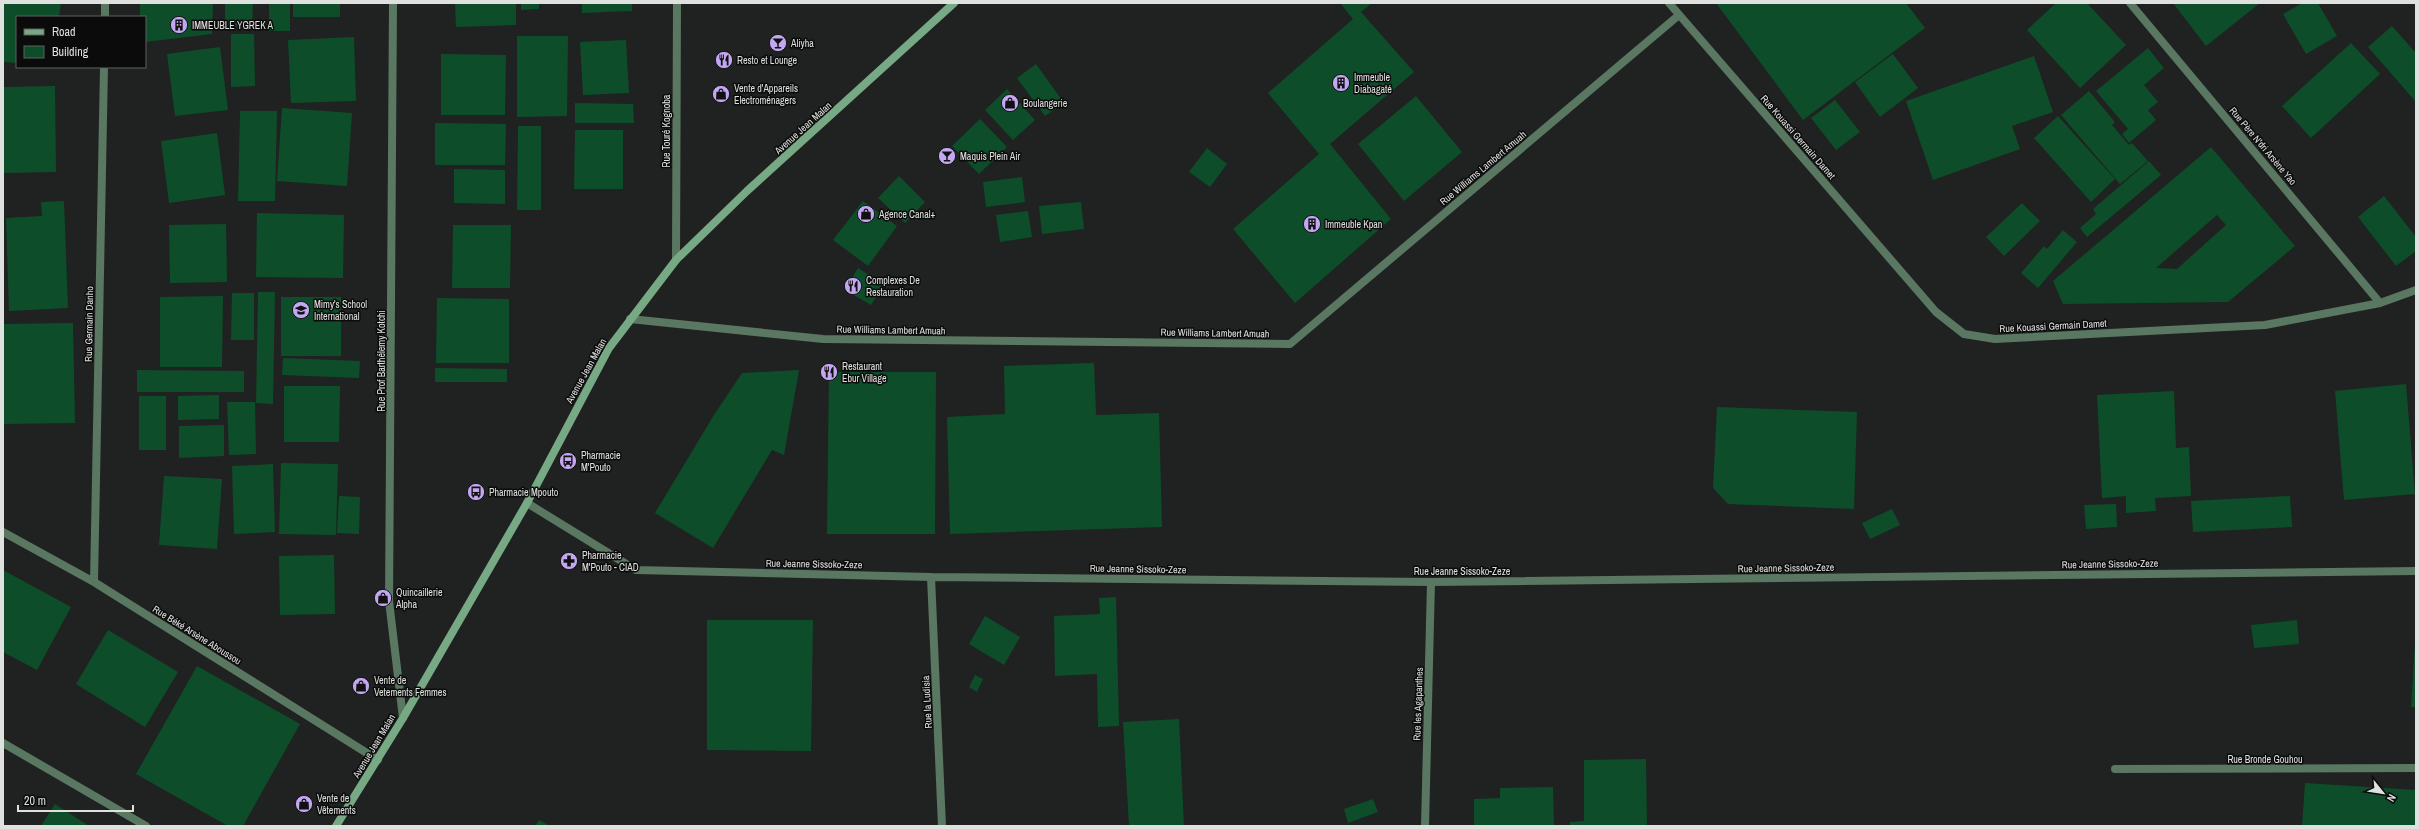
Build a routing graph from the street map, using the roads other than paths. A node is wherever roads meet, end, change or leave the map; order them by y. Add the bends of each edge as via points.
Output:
1 (105, 3) edge
2 (393, 3) edge
3 (677, 3) edge
4 (954, 3) edge
5 (1669, 3) edge
6 (2130, 3) edge
7 (1679, 15) junction
8 (105, 16) edge
9 (104, 68) edge
10 (676, 260) junction
11 (2416, 290) edge
12 (2380, 303) junction
13 (630, 319) junction
14 (527, 503) junction
15 (3, 532) edge
16 (2416, 571) edge
17 (931, 576) junction
18 (94, 582) junction
19 (1431, 582) junction
20 (403, 718) junction
21 (3, 743) edge
22 (378, 760) junction
23 (2416, 768) edge
24 (2115, 769) dead end
25 (146, 826) edge
26 (336, 826) edge
27 (942, 826) edge
28 (1425, 826) edge

1 - 8 street
2 - 20 street, Rue Prof Barthélemy Kotchi via 389,601
3 - 10 street, Rue Touré Kognoba
4 - 10 main road, Avenue Jean Malan via 747,190
5 - 7 street, Rue Kouassi Germain Damet
6 - 12 street, Rue Père N'dri Arsène Yao
7 - 12 street, Rue Kouassi Germain Damet via 1936,312 1964,334 1995,339 2265,325
7 - 13 street, Rue Williams Lambert Amuah via 1290,344 823,339
9 - 18 street, Rue Germain Danho
10 - 13 main road, Avenue Jean Malan
11 - 12 street, Rue Kouassi Germain Damet
13 - 14 main road, Avenue Jean Malan via 609,348
14 - 17 street, Rue Jeanne Sissoko-Zeze via 636,570
14 - 20 main road, Avenue Jean Malan
15 - 18 street, Rue Béké Arsène Aboussou
16 - 19 street, Rue Jeanne Sissoko-Zeze
17 - 19 street, Rue Jeanne Sissoko-Zeze
17 - 27 street, Rue la Ludisia
18 - 22 street, Rue Béké Arsène Aboussou
19 - 28 street, Rue les Agapanthes
20 - 22 main road, Avenue Jean Malan
21 - 25 street
22 - 26 main road, Avenue Jean Malan
23 - 24 street, Rue Bronde Gouhou

